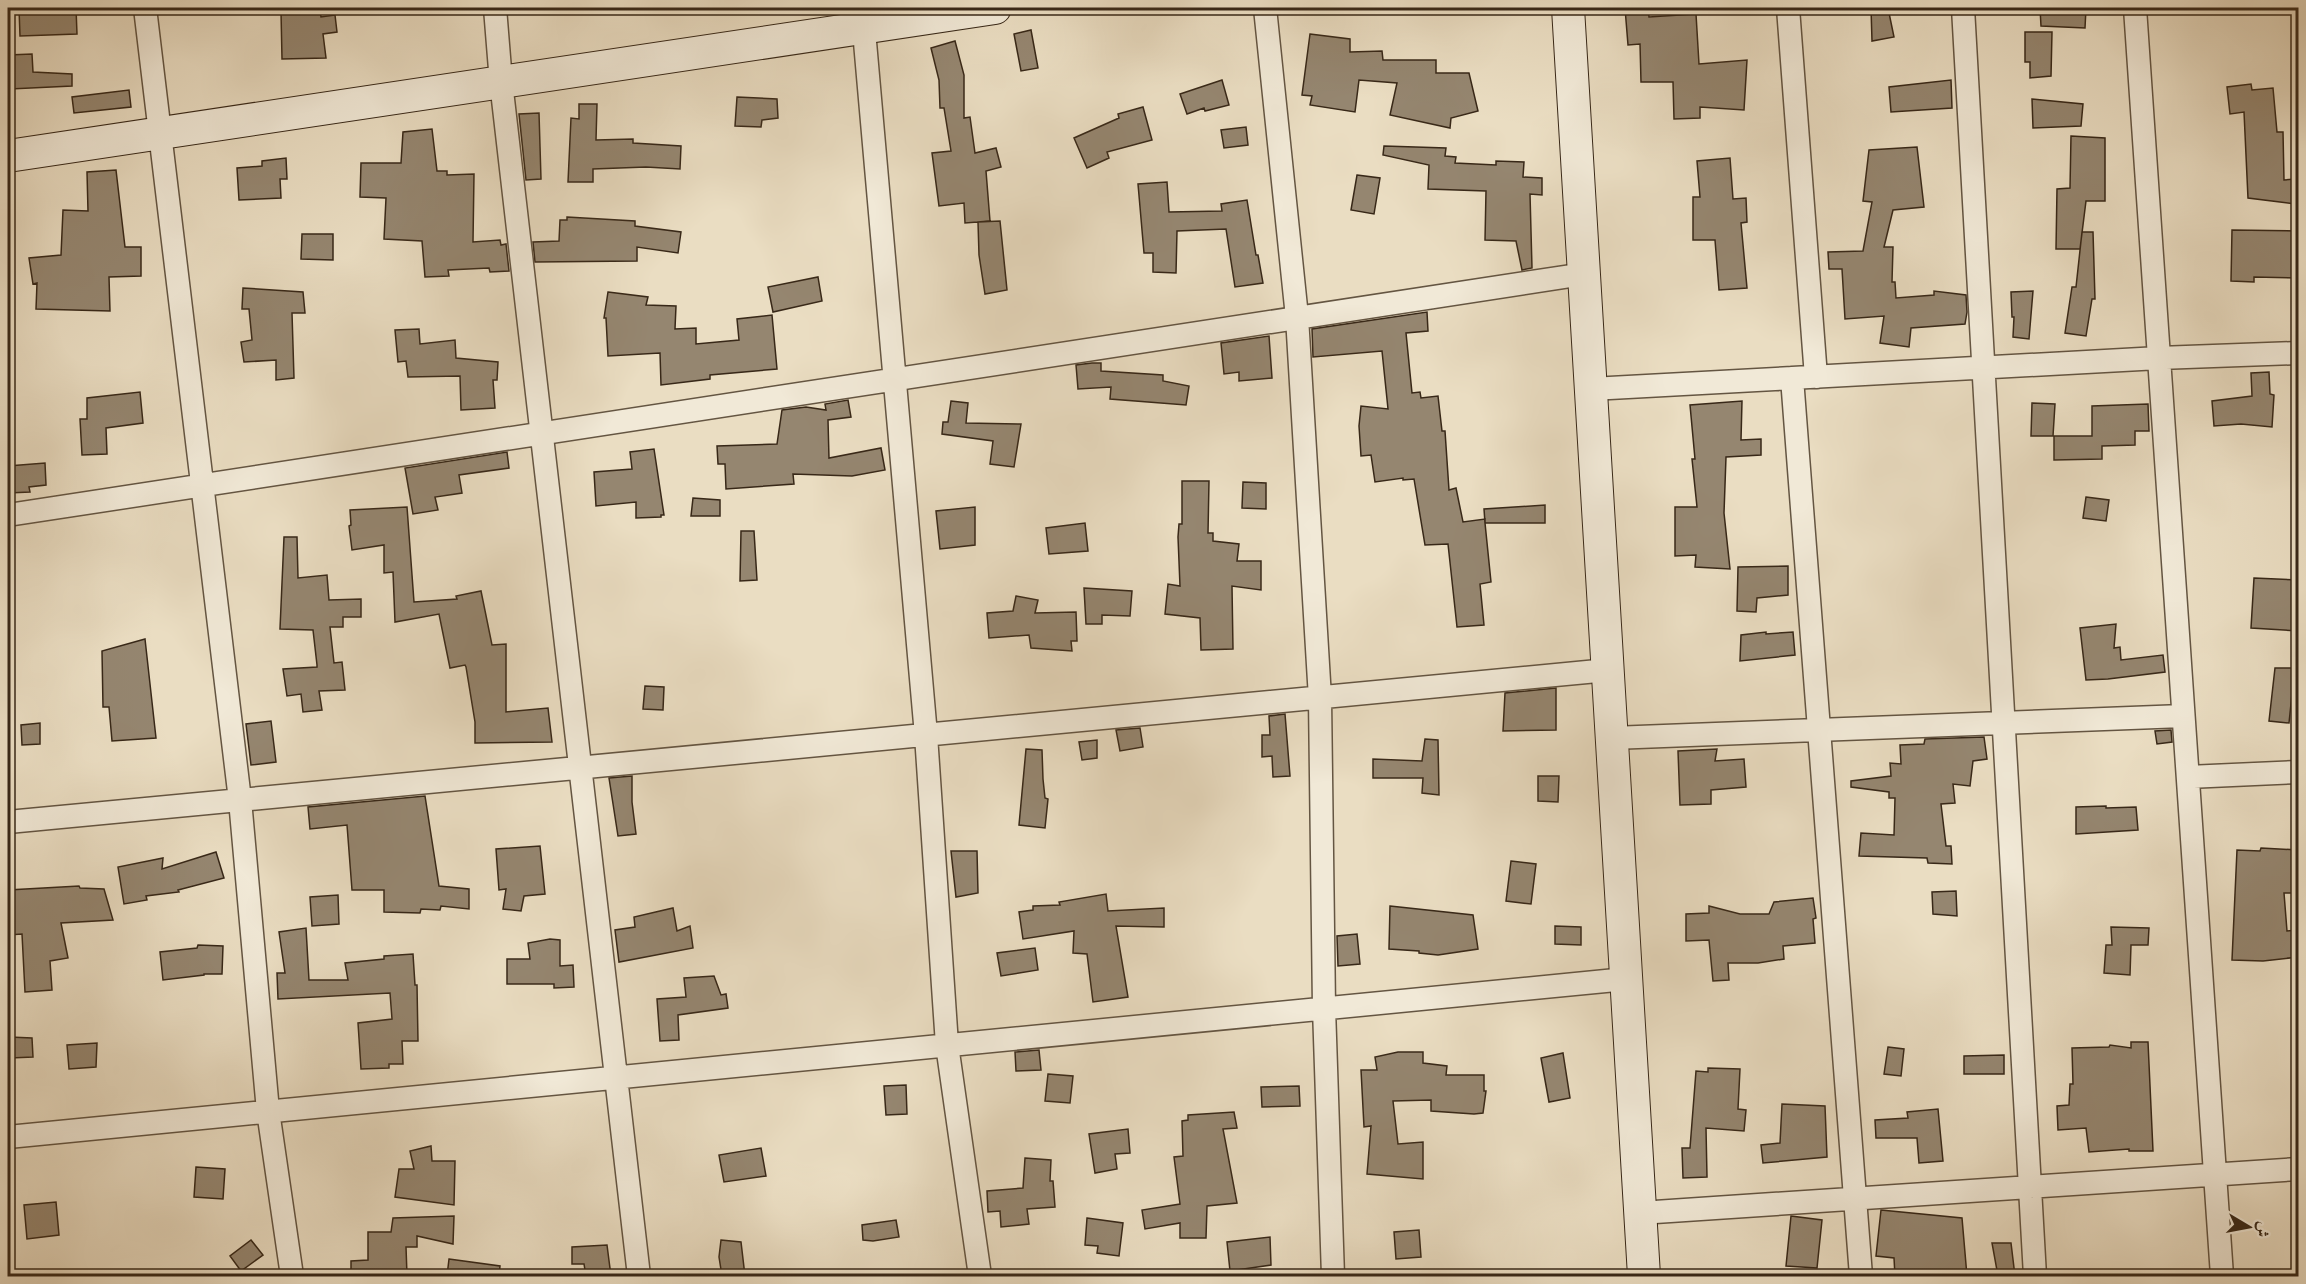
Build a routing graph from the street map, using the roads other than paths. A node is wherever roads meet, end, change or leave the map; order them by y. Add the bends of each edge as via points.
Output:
1 (145, 8) edge
2 (495, 8) edge
3 (995, 8) edge
4 (1265, 8) edge
5 (1568, 8) edge
6 (1788, 8) edge
7 (1963, 8) edge
8 (2135, 8) edge
9 (863, 17) edge
10 (501, 82) junction
11 (161, 132) junction
12 (8, 156) edge
13 (1584, 274) junction
14 (1297, 317) junction
15 (2298, 353) edge
16 (2159, 358) junction
17 (1983, 368) junction
18 (1816, 377) junction
19 (1792, 378) junction
20 (894, 379) junction
21 (1591, 389) junction
22 (542, 433) junction
23 (202, 485) junction
24 (8, 514) edge
25 (1608, 670) junction
26 (1320, 698) junction
27 (2183, 716) junction
28 (2003, 723) junction
29 (1820, 730) junction
30 (926, 735) junction
31 (1612, 738) junction
32 (580, 768) junction
33 (2298, 772) edge
34 (2188, 777) junction
35 (240, 800) junction
36 (8, 822) edge
37 (1626, 979) junction
38 (1324, 1008) junction
39 (947, 1045) junction
40 (616, 1077) junction
41 (268, 1111) junction
42 (8, 1137) edge
43 (2298, 1169) edge
44 (2215, 1174) junction
45 (2030, 1187) junction
46 (1855, 1198) junction
47 (1640, 1213) junction
48 (292, 1276) edge
49 (639, 1276) edge
50 (980, 1276) edge
51 (1333, 1276) edge
52 (1644, 1276) edge
53 (1861, 1276) edge
54 (2035, 1276) edge
55 (2222, 1276) edge

1 - 11 street
2 - 10 street
3 - 9 main road
4 - 14 street
5 - 13 main road
6 - 18 street
7 - 17 street
8 - 16 street
9 - 10 main road
9 - 20 street
10 - 11 main road
10 - 22 street
11 - 12 main road
11 - 23 street
13 - 14 street
13 - 21 main road
14 - 20 street
14 - 26 street
15 - 16 street
16 - 17 street
16 - 27 street
17 - 18 street
17 - 28 street
18 - 19 street
19 - 21 street
19 - 29 street
20 - 22 street
20 - 30 street
21 - 25 main road
22 - 23 street
22 - 32 street
23 - 24 street
23 - 35 street
25 - 26 street
25 - 31 main road
26 - 30 street
26 - 38 street
27 - 28 street
27 - 34 street
28 - 29 street
28 - 45 street
29 - 31 street
29 - 46 street
30 - 32 street
30 - 39 street
31 - 37 main road
32 - 35 street
32 - 40 street
33 - 34 street
34 - 44 street
35 - 36 street
35 - 41 street
37 - 38 street
37 - 47 main road
38 - 39 street
38 - 51 street
39 - 40 street
39 - 50 street
40 - 41 street
40 - 49 street
41 - 42 street
41 - 48 street
43 - 44 street
44 - 45 street
44 - 55 street
45 - 46 street
45 - 54 street
46 - 47 street
46 - 53 street
47 - 52 main road

